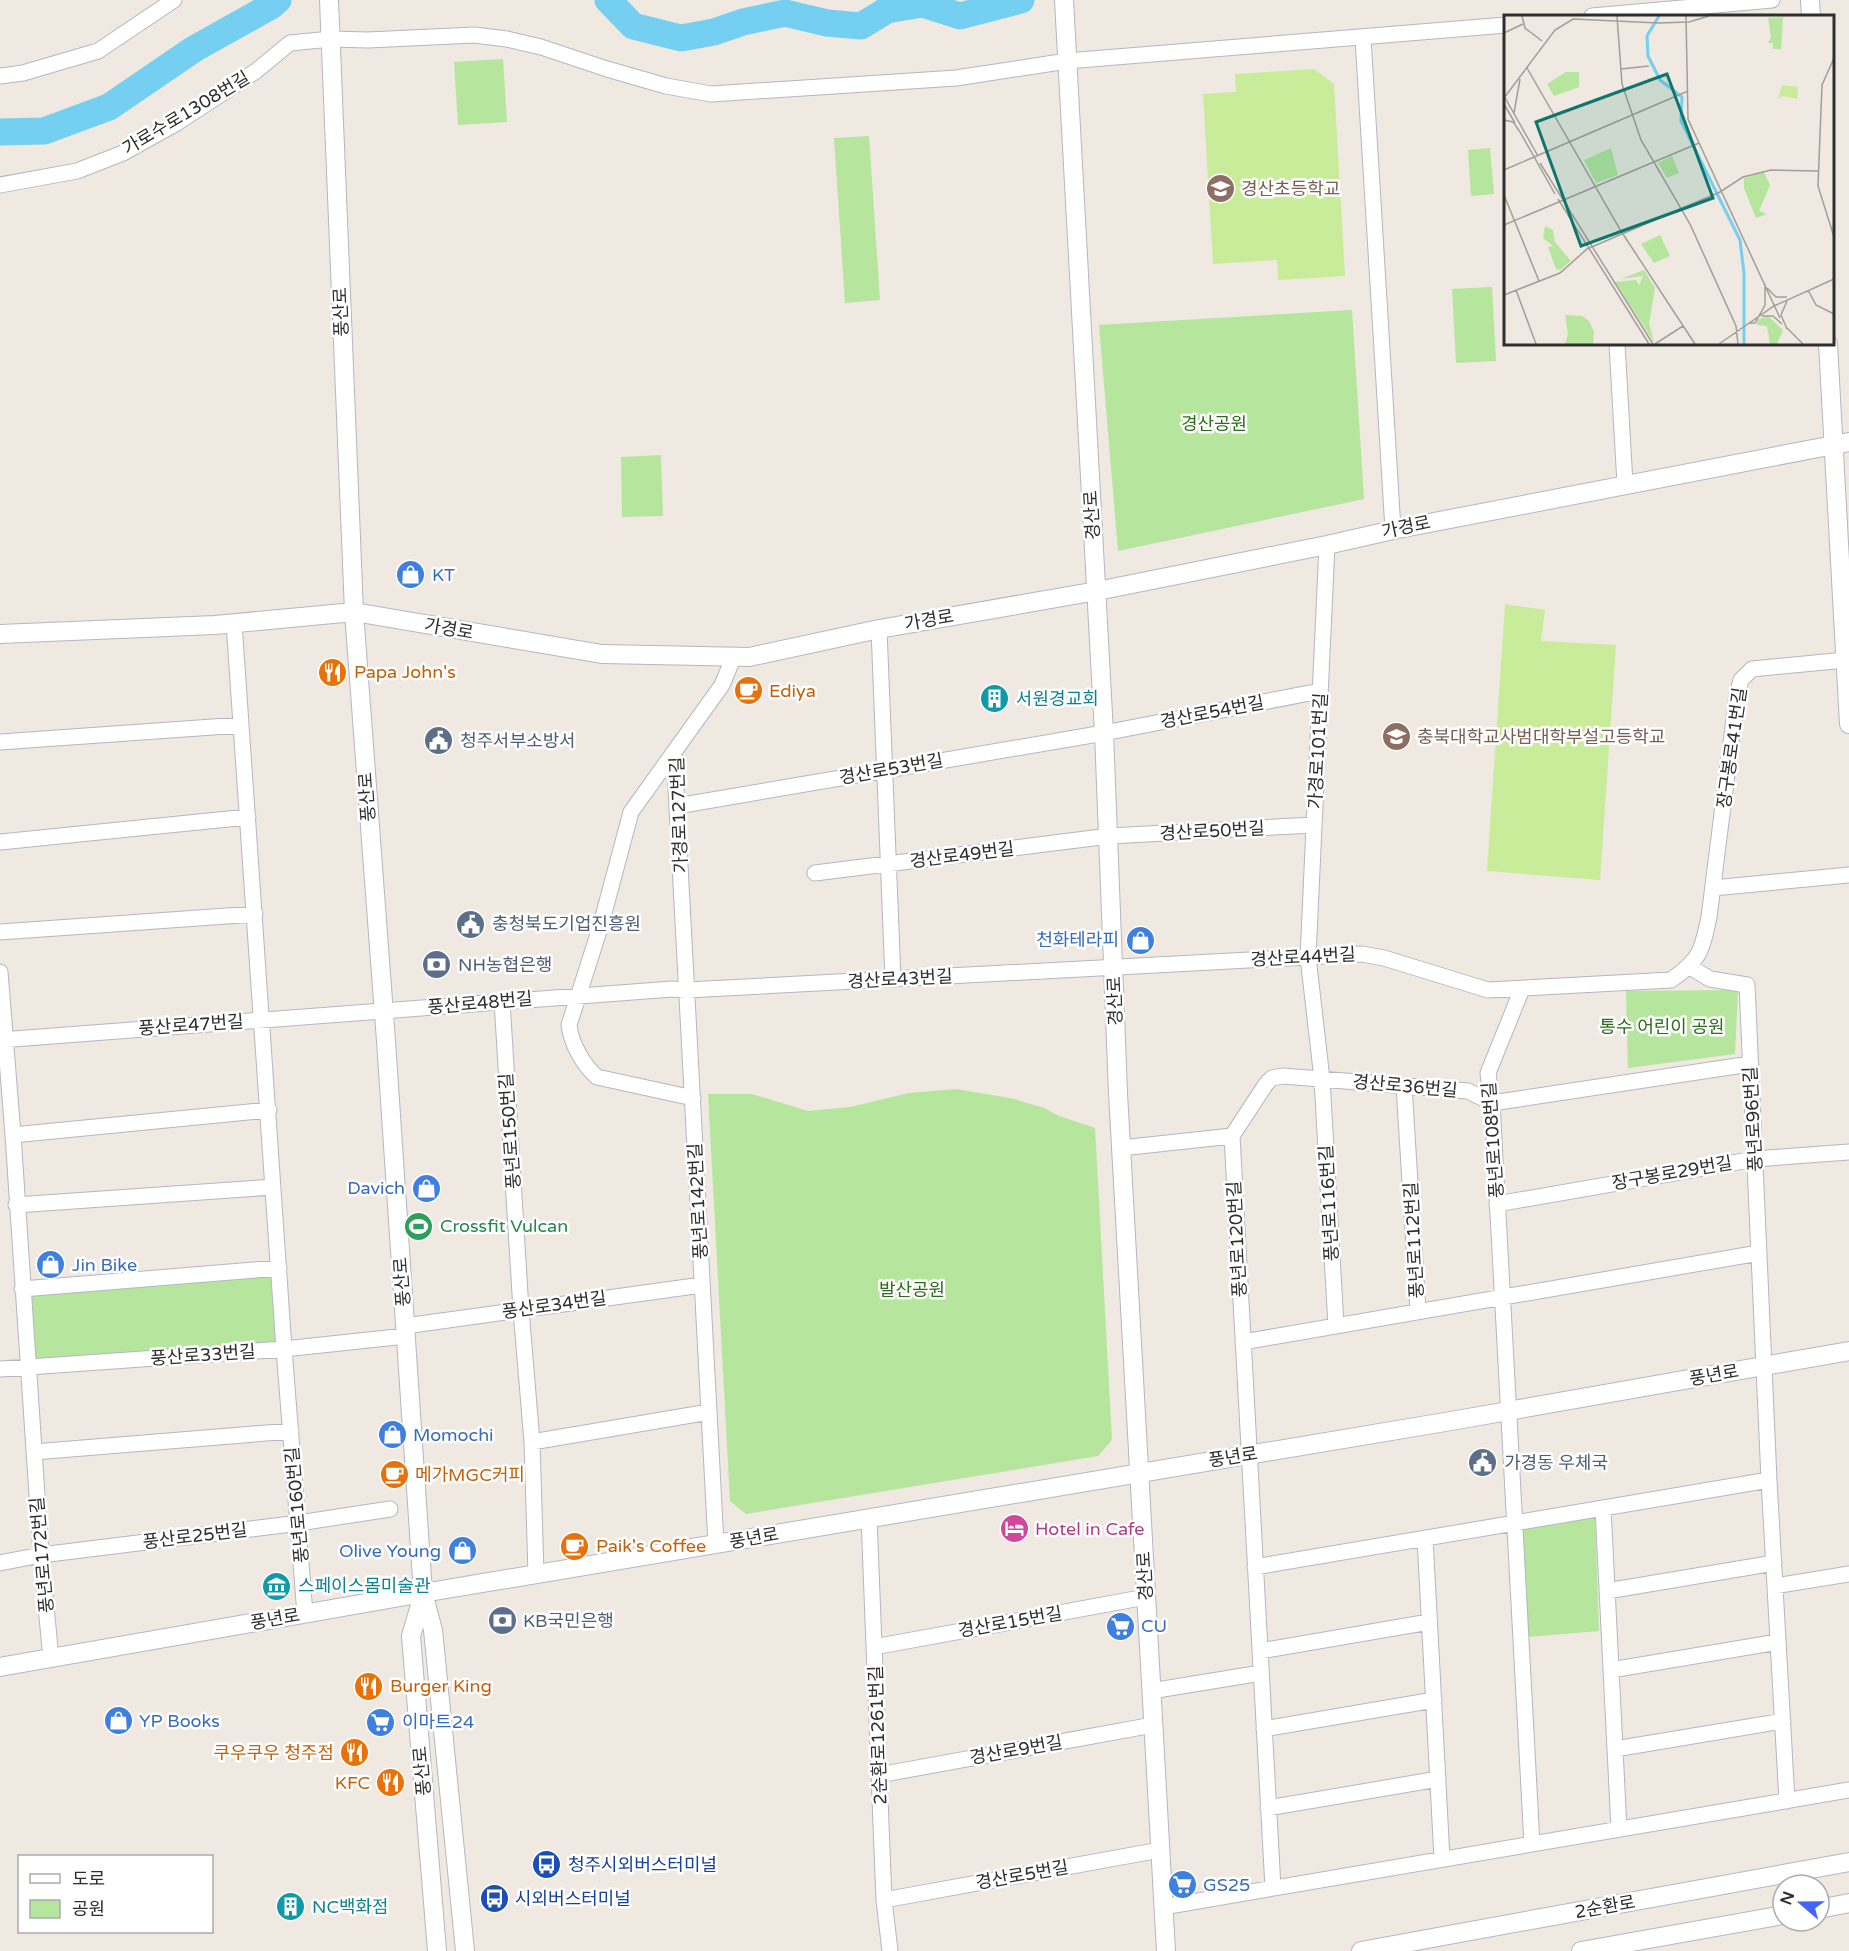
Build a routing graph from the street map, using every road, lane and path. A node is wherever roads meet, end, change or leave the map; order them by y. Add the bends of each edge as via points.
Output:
1 (174, 0) edge
2 (1064, 0) edge
3 (1772, 0) edge
4 (1810, 0) edge
5 (329, 6) edge
6 (1610, 15) edge
7 (1811, 15) edge
8 (1504, 25) edge
9 (1363, 38) junction
10 (331, 39) junction
11 (1067, 56) junction
12 (0, 76) edge
13 (0, 185) edge
14 (1617, 345) edge
15 (1828, 345) edge
16 (1841, 443) edge
17 (1626, 484) junction
18 (1393, 530) junction
19 (1327, 545) junction
20 (1097, 591) junction
21 (354, 612) junction
22 (234, 623) junction
23 (879, 629) junction
24 (0, 634) edge
25 (734, 656) junction
26 (1845, 660) junction
27 (1320, 691) junction
28 (1849, 724) edge
29 (242, 725) junction
30 (1104, 733) junction
31 (0, 742) edge
32 (674, 752) junction
33 (885, 770) junction
34 (677, 806) junction
35 (248, 817) junction
36 (1314, 825) junction
37 (1109, 836) junction
38 (0, 842) edge
39 (888, 864) junction
40 (815, 873) dead end
41 (1849, 875) edge
42 (1713, 888) junction
43 (255, 914) junction
44 (0, 932) edge
45 (1308, 957) junction
46 (1114, 967) junction
47 (1690, 967) junction
48 (0, 972) edge
49 (893, 979) junction
50 (1522, 989) junction
51 (687, 990) junction
52 (578, 995) junction
53 (502, 1001) junction
54 (383, 1011) junction
55 (261, 1020) junction
56 (2, 1040) edge
57 (1750, 1064) junction
58 (1322, 1079) junction
59 (1404, 1086) junction
60 (693, 1098) junction
61 (1492, 1103) junction
62 (269, 1110) junction
63 (13, 1135) junction
64 (1232, 1136) junction
65 (1121, 1148) junction
66 (1849, 1152) edge
67 (1755, 1159) junction
68 (273, 1187) junction
69 (1497, 1204) junction
70 (16, 1205) junction
71 (1759, 1253) junction
72 (279, 1268) junction
73 (702, 1285) junction
74 (22, 1289) junction
75 (1502, 1297) junction
76 (521, 1310) junction
77 (1418, 1311) junction
78 (1336, 1326) junction
79 (405, 1331) junction
80 (1243, 1342) junction
81 (284, 1349) junction
82 (1849, 1352) edge
83 (1764, 1366) junction
84 (28, 1367) junction
85 (0, 1369) edge
86 (1508, 1411) junction
87 (709, 1412) junction
88 (291, 1431) junction
89 (532, 1442) junction
90 (34, 1452) junction
91 (1249, 1454) junction
92 (1139, 1472) junction
93 (1769, 1480) junction
94 (1603, 1508) junction
95 (390, 1509) dead end
96 (869, 1518) junction
97 (299, 1523) junction
98 (1514, 1523) junction
99 (1425, 1538) junction
100 (716, 1544) junction
101 (41, 1555) junction
102 (0, 1563) edge
103 (1774, 1563) junction
104 (1255, 1567) junction
105 (536, 1574) junction
106 (1849, 1574) edge
107 (1775, 1586) junction
108 (1607, 1591) junction
109 (423, 1593) junction
110 (1146, 1597) junction
111 (305, 1614) junction
112 (1430, 1622) junction
113 (1778, 1642) junction
114 (874, 1647) junction
115 (1260, 1651) junction
116 (51, 1658) junction
117 (0, 1667) edge
118 (1611, 1670) junction
119 (1261, 1673) junction
120 (1151, 1691) junction
121 (1434, 1700) junction
122 (1783, 1721) junction
123 (1153, 1725) junction
124 (1264, 1729) junction
125 (1615, 1749) junction
126 (879, 1775) junction
127 (1438, 1779) junction
128 (1849, 1790) edge
129 (1788, 1801) junction
130 (1268, 1808) junction
131 (1619, 1829) junction
132 (1532, 1844) junction
133 (1160, 1850) junction
134 (1442, 1859) junction
135 (1849, 1862) edge
136 (1273, 1888) junction
137 (884, 1900) junction
138 (1849, 1904) edge
139 (1163, 1907) junction
140 (1831, 1907) edge
141 (1771, 1917) edge
142 (437, 1951) edge
143 (465, 1951) edge
144 (890, 1951) edge
145 (1166, 1951) edge
146 (1362, 1951) edge
147 (1581, 1951) edge

1 - 12 street via 98,51
2 - 11 street, 경산로
3 - 6 street
4 - 7 street
5 - 10 street, 풍산로
8 - 9 street, 가로수로1308번길
9 - 11 street, 가로수로1308번길
9 - 18 street
10 - 11 street, 가로수로1308번길 via 474,35 507,39 666,86 711,94 956,78
10 - 13 street, 가로수로1308번길 via 290,43 216,98 123,153 77,171
10 - 21 street, 풍산로
11 - 20 street, 경산로
14 - 17 street
15 - 16 street
16 - 17 street, 가경로
16 - 26 street
17 - 18 street, 가경로
18 - 19 street, 가경로
19 - 20 street, 가경로
19 - 27 street, 가경로101번길
20 - 23 street, 가경로
20 - 30 street, 경산로
21 - 22 street, 가경로
21 - 25 street, 가경로 via 602,654
21 - 54 street, 풍산로
22 - 24 street, 가경로
22 - 29 street, 풍년로160번길
23 - 25 street, 가경로 via 749,657
23 - 33 street
25 - 32 street, 가경로127번길 via 722,685
26 - 28 street
26 - 42 street, 장구봉로41번길 via 1752,669 1741,680
27 - 30 street, 경산로54번길
27 - 36 street, 가경로101번길
29 - 31 street
29 - 35 street, 풍년로160번길
30 - 33 street, 경산로53번길
30 - 37 street, 경산로
32 - 34 street, 가경로127번길
32 - 52 street via 631,812
33 - 34 street, 경산로53번길
33 - 39 street
34 - 51 street, 가경로127번길
35 - 38 street
35 - 43 street, 풍년로160번길
36 - 37 street, 경산로50번길
36 - 45 street, 가경로101번길
37 - 39 street, 경산로49번길
37 - 46 street, 경산로
39 - 40 street, 경산로49번길
39 - 49 street
41 - 42 street
42 - 47 street, 장구봉로41번길 via 1705,939
43 - 44 street
43 - 55 street, 풍년로160번길
45 - 46 street, 경산로44번길
45 - 50 street, 경산로44번길 via 1362,954 1488,990
45 - 58 street, 가경로101번길
46 - 49 street, 경산로43번길
46 - 65 street, 경산로
47 - 50 street via 1671,980
47 - 57 street, 풍년로96번길 via 1710,979 1747,985
48 - 56 street, 풍년로172번길
49 - 51 street, 경산로43번길
50 - 61 street, 풍년로108번길 via 1488,1073
51 - 52 street, 풍산로48번길
51 - 60 street, 풍년로142번길
52 - 53 street, 풍산로48번길
52 - 60 street via 569,1025 570,1036 589,1070 597,1077
53 - 54 street, 풍산로48번길
53 - 76 street, 풍년로150번길
54 - 55 street, 풍산로47번길
54 - 79 street, 풍산로
55 - 56 street, 풍산로47번길
55 - 62 street, 풍년로160번길
56 - 63 street, 풍년로172번길
57 - 61 street
57 - 67 street, 풍년로96번길
58 - 59 street, 경산로36번길
58 - 64 street, 경산로36번길 via 1272,1078
58 - 78 street, 풍년로116번길
59 - 61 street, 경산로36번길 via 1468,1091
59 - 77 street, 풍년로112번길
60 - 73 street, 풍년로142번길
61 - 69 street, 풍년로108번길
62 - 63 street
62 - 68 street, 풍년로160번길
63 - 70 street, 풍년로172번길
64 - 65 street
64 - 80 street, 풍년로120번길
65 - 92 street, 경산로
66 - 67 street, 장구봉로29번길
67 - 69 street, 장구봉로29번길
67 - 71 street, 풍년로96번길
68 - 70 street
68 - 72 street, 풍년로160번길
69 - 75 street, 풍년로108번길
70 - 74 street, 풍년로172번길
71 - 75 street
71 - 83 street, 풍년로96번길
72 - 74 street
72 - 81 street, 풍년로160번길
73 - 76 street, 풍산로34번길
73 - 87 street, 풍년로142번길
74 - 84 street, 풍년로172번길
75 - 77 street
75 - 86 street, 풍년로108번길
76 - 79 street, 풍산로34번길
76 - 89 street, 풍년로150번길
77 - 78 street, 풍년로112번길
78 - 80 street
79 - 81 street, 풍산로33번길
79 - 109 street, 풍산로
80 - 91 street, 풍년로120번길
81 - 84 street, 풍산로33번길
81 - 88 street, 풍년로160번길
82 - 83 street, 풍년로
83 - 86 street, 풍년로
83 - 93 street, 풍년로96번길
84 - 85 street, 풍산로33번길
84 - 90 street, 풍년로172번길
86 - 91 street, 풍년로
86 - 98 street
87 - 89 street
87 - 100 street, 풍년로142번길
88 - 90 street, 풍년로160번길
88 - 97 street, 풍년로160번길
89 - 105 street, 풍년로150번길
90 - 101 street, 풍년로172번길
91 - 92 street, 풍년로
91 - 104 street, 풍년로120번길
92 - 96 street, 풍년로
92 - 110 street, 경산로
93 - 94 street
93 - 103 street, 풍년로96번길
94 - 98 street
94 - 108 street
95 - 97 street, 풍산로25번길
96 - 100 street, 풍년로
96 - 114 street, 2순환로1261번길
97 - 101 street, 풍산로25번길
97 - 111 street, 풍년로160번길
98 - 99 street
98 - 132 street
99 - 104 street
99 - 112 street
100 - 105 street, 풍년로
101 - 102 street, 풍산로25번길
101 - 116 street, 풍년로172번길
103 - 107 street, 풍년로96번길
103 - 108 street
104 - 115 street, 풍년로120번길
105 - 109 street, 풍년로
106 - 107 street
107 - 113 street, 풍년로96번길
108 - 118 street
109 - 111 street, 풍년로
109 - 142 street, 풍산로 via 411,1636
109 - 143 street, 풍산로 via 433,1630
110 - 114 street, 경산로15번길
110 - 120 street, 경산로
111 - 116 street, 풍년로
112 - 115 street
112 - 121 street
113 - 118 street
113 - 122 street, 풍년로96번길
114 - 126 street, 2순환로1261번길
115 - 119 street, 풍년로120번길
116 - 117 street, 풍년로
118 - 125 street
119 - 120 street
119 - 124 street, 풍년로120번길
120 - 123 street, 경산로
121 - 124 street
121 - 127 street
122 - 125 street
122 - 129 street, 풍년로96번길
123 - 126 street, 경산로9번길
123 - 133 street, 경산로
124 - 130 street, 풍년로120번길
125 - 131 street
126 - 137 street, 2순환로1261번길
127 - 130 street
127 - 134 street
128 - 129 street
129 - 131 street
130 - 136 street, 풍년로120번길
131 - 132 street
132 - 134 street
133 - 137 street, 경산로5번길
133 - 139 street, 경산로
134 - 136 street
135 - 146 street, 2순환로
136 - 139 street
137 - 144 street, 2순환로1261번길
138 - 140 street
139 - 145 street, 경산로
141 - 147 street

